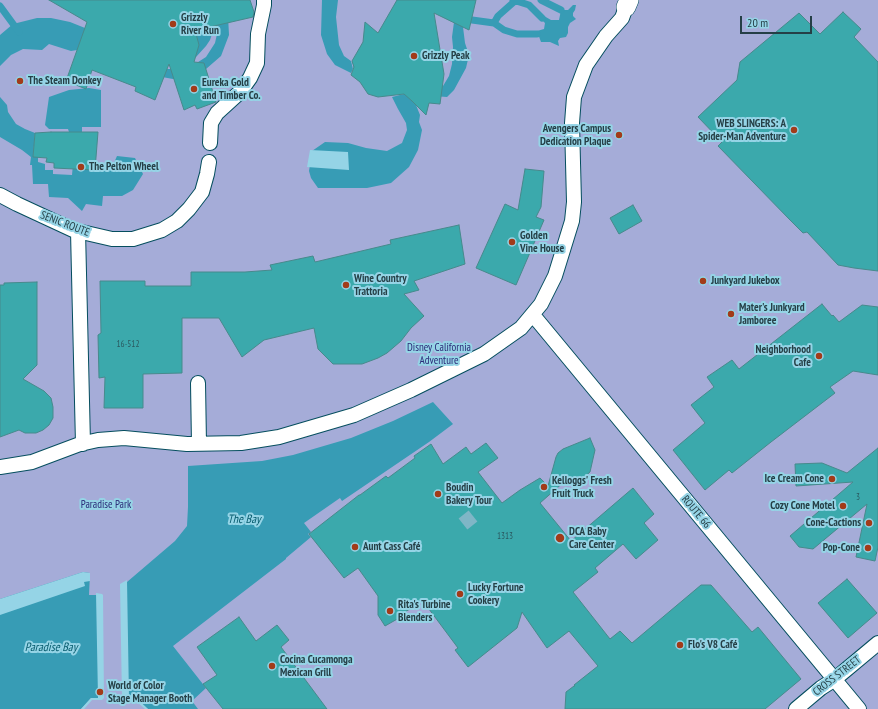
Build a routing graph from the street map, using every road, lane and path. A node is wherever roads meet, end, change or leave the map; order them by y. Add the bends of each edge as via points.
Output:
1 (264, 0) edge
2 (628, 4) edge
3 (210, 143) dead end
4 (209, 162) dead end
5 (0, 195) edge
6 (78, 231) junction
7 (533, 315) junction
8 (198, 383) dead end
9 (83, 444) junction
10 (199, 444) junction
11 (0, 467) edge
12 (878, 643) edge
13 (835, 679) junction
14 (796, 709) edge
15 (859, 709) edge

1 - 3 street via 258,34 257,63 240,92 217,113 212,123
2 - 7 street via 622,18 586,65 574,97 572,221 555,276
4 - 6 street, SENIC ROUTE via 202,192 177,221 162,230 134,239 112,239
5 - 6 street, SENIC ROUTE
6 - 9 street
7 - 10 street via 521,328 484,354 354,415 279,437 241,443
7 - 13 street, ROUTE 66
8 - 10 street
9 - 10 street via 124,438
9 - 11 street via 32,462
12 - 13 street, CROSS STREET
13 - 14 street, CROSS STREET
13 - 15 street, ROUTE 66

